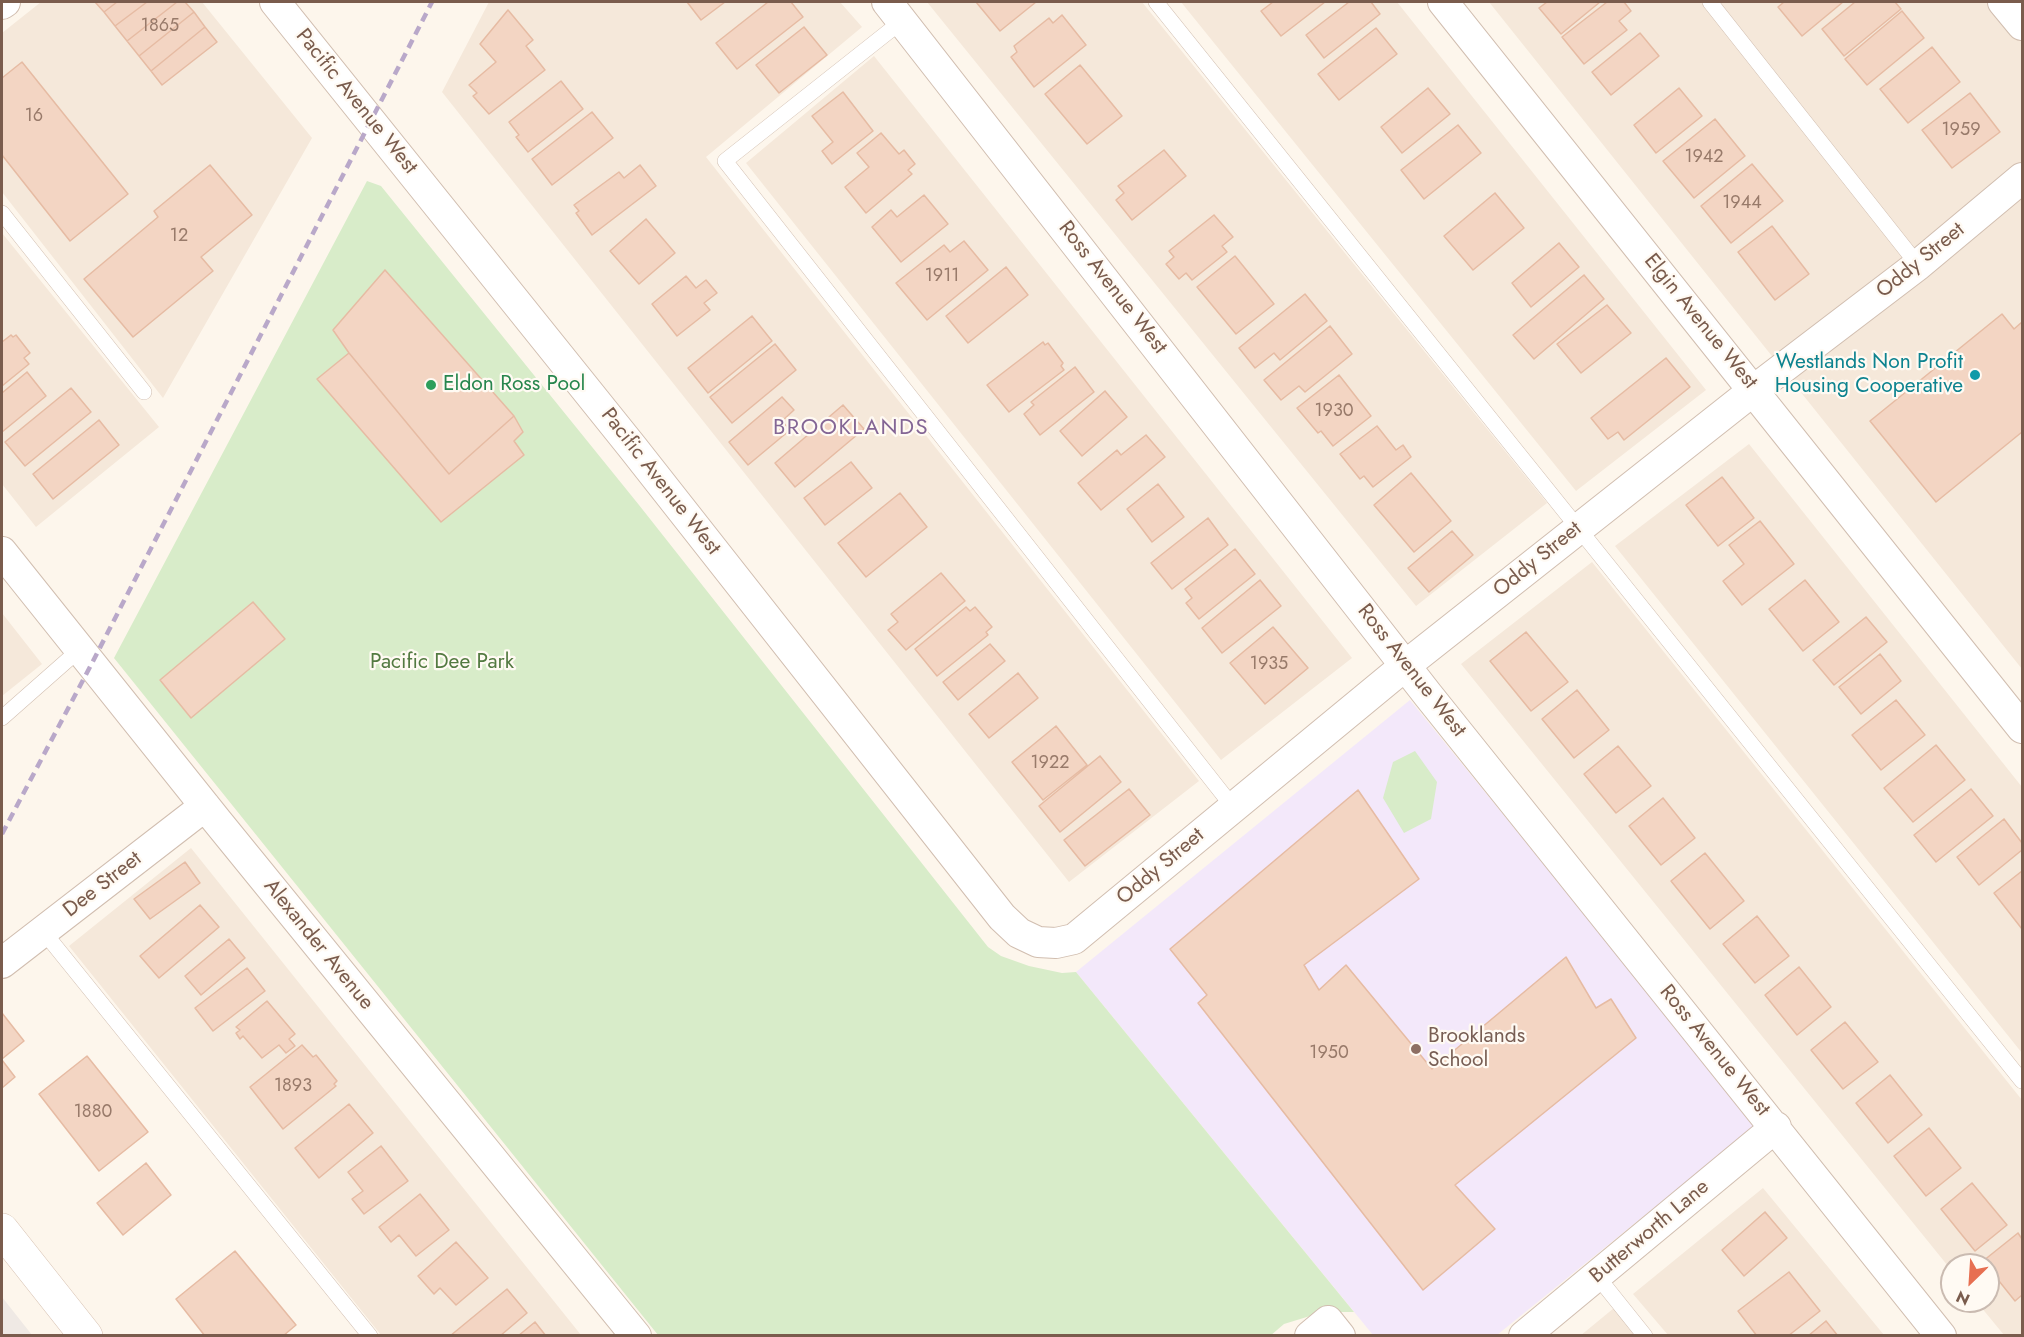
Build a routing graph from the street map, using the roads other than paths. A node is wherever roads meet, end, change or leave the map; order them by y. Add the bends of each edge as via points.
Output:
1 (275, 2) edge
2 (1156, 2) edge
3 (1443, 2) edge
4 (1710, 2) edge
5 (2003, 2) edge
6 (895, 11) edge
7 (2022, 25) edge
8 (2022, 178) edge
9 (2, 213) edge
10 (1918, 265) junction
11 (1754, 390) junction
12 (144, 392) dead end
13 (1578, 527) junction
14 (2, 552) edge
15 (78, 650) junction
16 (1406, 665) junction
17 (2, 718) edge
18 (2022, 728) edge
19 (205, 806) junction
20 (1233, 807) junction
21 (44, 931) junction
22 (1056, 943) joint
23 (2, 963) edge
24 (2022, 1081) edge
25 (1776, 1127) junction
26 (2, 1230) edge
27 (1597, 1276) junction
28 (86, 1335) edge
29 (370, 1335) edge
30 (636, 1335) edge
31 (1524, 1335) edge
32 (1645, 1335) edge
33 (1941, 1335) edge

1 - 22 street, Pacific Avenue West via 611,420 1002,917 1018,933 1038,942
2 - 13 lane
3 - 11 street, Elgin Avenue West
4 - 10 lane
5 - 7 street
6 - 16 street, Ross Avenue West
6 - 20 lane via 725,161
8 - 10 street, Oddy Street
9 - 12 lane
10 - 11 street, Oddy Street
11 - 13 street, Oddy Street
11 - 18 street, Elgin Avenue West
13 - 16 street, Oddy Street
13 - 24 lane
14 - 15 street, Alexander Avenue
15 - 17 lane
15 - 19 street, Alexander Avenue
16 - 20 street, Oddy Street
16 - 25 street, Ross Avenue West
19 - 21 street, Dee Street
19 - 30 street, Alexander Avenue
20 - 22 street, Oddy Street via 1074,939
21 - 23 street, Dee Street
21 - 29 lane
25 - 27 street, Butterworth Lane
25 - 33 street, Ross Avenue West
26 - 28 main road
27 - 31 street, Butterworth Lane
27 - 32 lane

